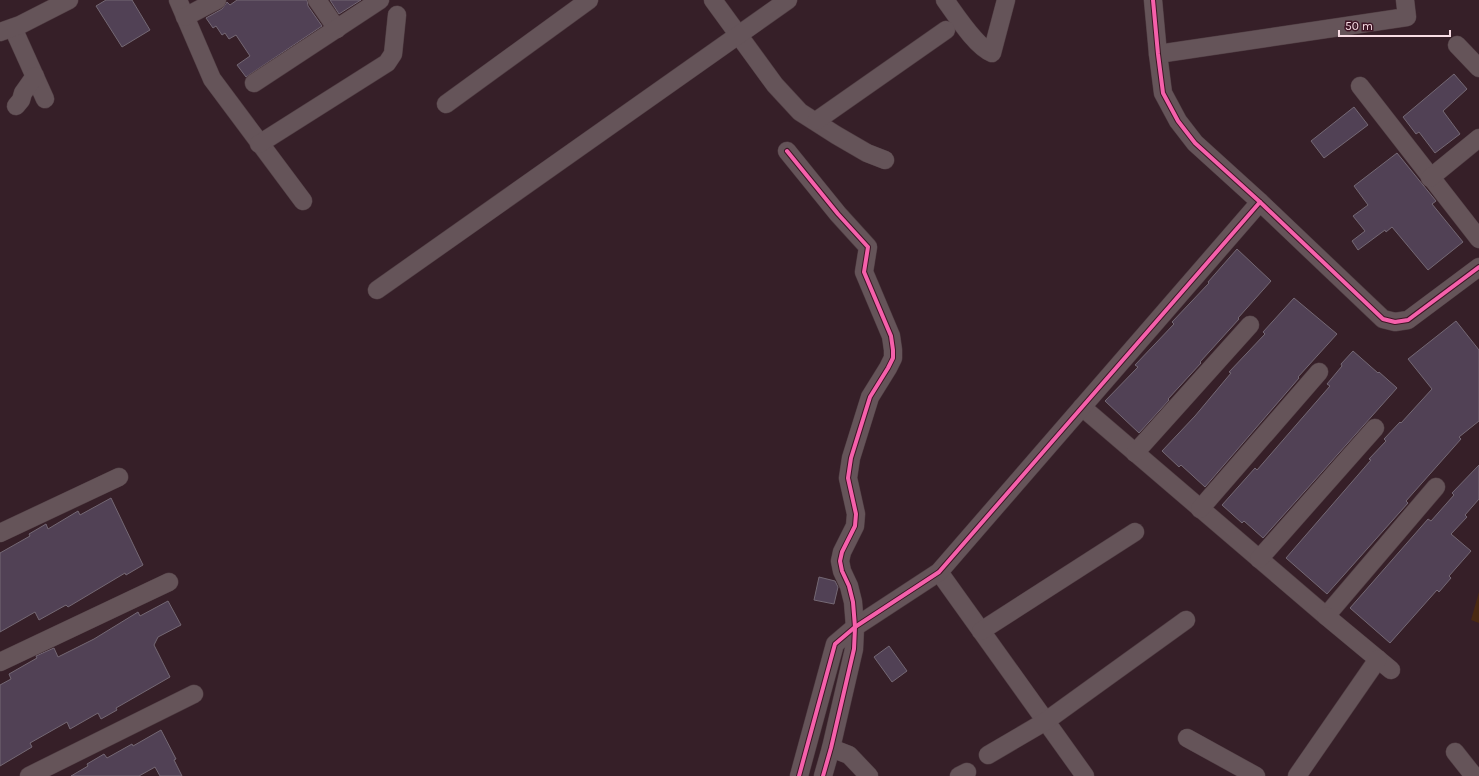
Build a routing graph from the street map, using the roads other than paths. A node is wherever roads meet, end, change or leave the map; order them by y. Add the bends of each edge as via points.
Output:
1 (69, 0) edge
2 (178, 0) edge
3 (217, 0) edge
4 (317, 0) edge
5 (380, 0) edge
6 (713, 0) edge
7 (788, 0) edge
8 (945, 0) edge
9 (1006, 0) edge
10 (1153, 0) edge
11 (1405, 0) edge
12 (581, 2) edge
13 (397, 15) dead end
14 (185, 17) junction
15 (13, 27) edge
16 (336, 29) junction
17 (946, 30) dead end
18 (738, 36) junction
19 (1457, 45) dead end
20 (1158, 54) junction
21 (1479, 68) edge
22 (34, 76) junction
23 (254, 83) dead end
24 (1360, 86) dead end
25 (45, 99) dead end
26 (446, 104) dead end
27 (16, 106) dead end
28 (816, 121) junction
29 (1479, 138) edge
30 (259, 144) junction
31 (787, 151) dead end
32 (885, 160) dead end
33 (1430, 178) junction
34 (303, 201) dead end
35 (1260, 202) junction
36 (1479, 239) edge
37 (1479, 268) edge
38 (377, 290) dead end
39 (1250, 325) dead end
40 (1319, 372) dead end
41 (1082, 407) junction
42 (1375, 428) dead end
43 (1135, 453) junction
44 (119, 477) dead end
45 (1436, 487) dead end
46 (1200, 509) junction
47 (1135, 532) dead end
48 (0, 533) edge
49 (1259, 559) junction
50 (939, 572) junction
51 (169, 582) dead end
52 (1326, 616) junction
53 (1186, 620) dead end
54 (855, 627) junction
55 (981, 631) junction
56 (1378, 659) junction
57 (0, 662) edge
58 (1392, 670) dead end
59 (194, 694) dead end
60 (1046, 721) junction
61 (1187, 738) dead end
62 (831, 748) junction
63 (1455, 752) dead end
64 (988, 756) dead end
65 (29, 776) edge
66 (799, 776) edge
67 (823, 776) edge
68 (869, 776) edge
69 (1085, 776) edge
70 (1256, 776) edge
71 (1297, 776) edge
72 (1474, 776) edge

1 - 15 street
2 - 14 street
3 - 14 street
4 - 16 street
5 - 16 street
6 - 18 street
7 - 18 street
8 - 9 street via 978,44 992,53
10 - 20 street
11 - 20 street via 1407,17
12 - 26 street
13 - 30 street via 393,54 387,63
14 - 30 street via 212,79
15 - 22 street
16 - 23 street
17 - 28 street
18 - 28 street via 775,85 800,112
18 - 38 street
19 - 21 street
20 - 35 street via 1163,93 1178,121 1195,144
22 - 25 street
22 - 27 street
24 - 33 street
28 - 32 street via 867,153
29 - 33 street
30 - 34 street
31 - 54 street via 868,247 864,272 891,336 893,350 893,358 870,397 850,458 848,478 856,514 855,526 840,561 853,602
33 - 36 street
35 - 37 street via 1383,319 1395,322 1408,320
35 - 41 street
39 - 43 street
40 - 46 street
41 - 43 street
41 - 50 street
42 - 49 street
43 - 46 street
44 - 48 street
45 - 52 street
46 - 49 street
47 - 55 street
49 - 52 street
50 - 54 street
50 - 55 street
51 - 57 street
52 - 56 street
53 - 60 street
54 - 62 street via 854,649
54 - 66 street via 835,644
55 - 60 street
56 - 58 street
56 - 71 street
59 - 65 street
60 - 64 street
60 - 69 street
61 - 70 street
62 - 67 street
62 - 68 street via 849,755
63 - 72 street

